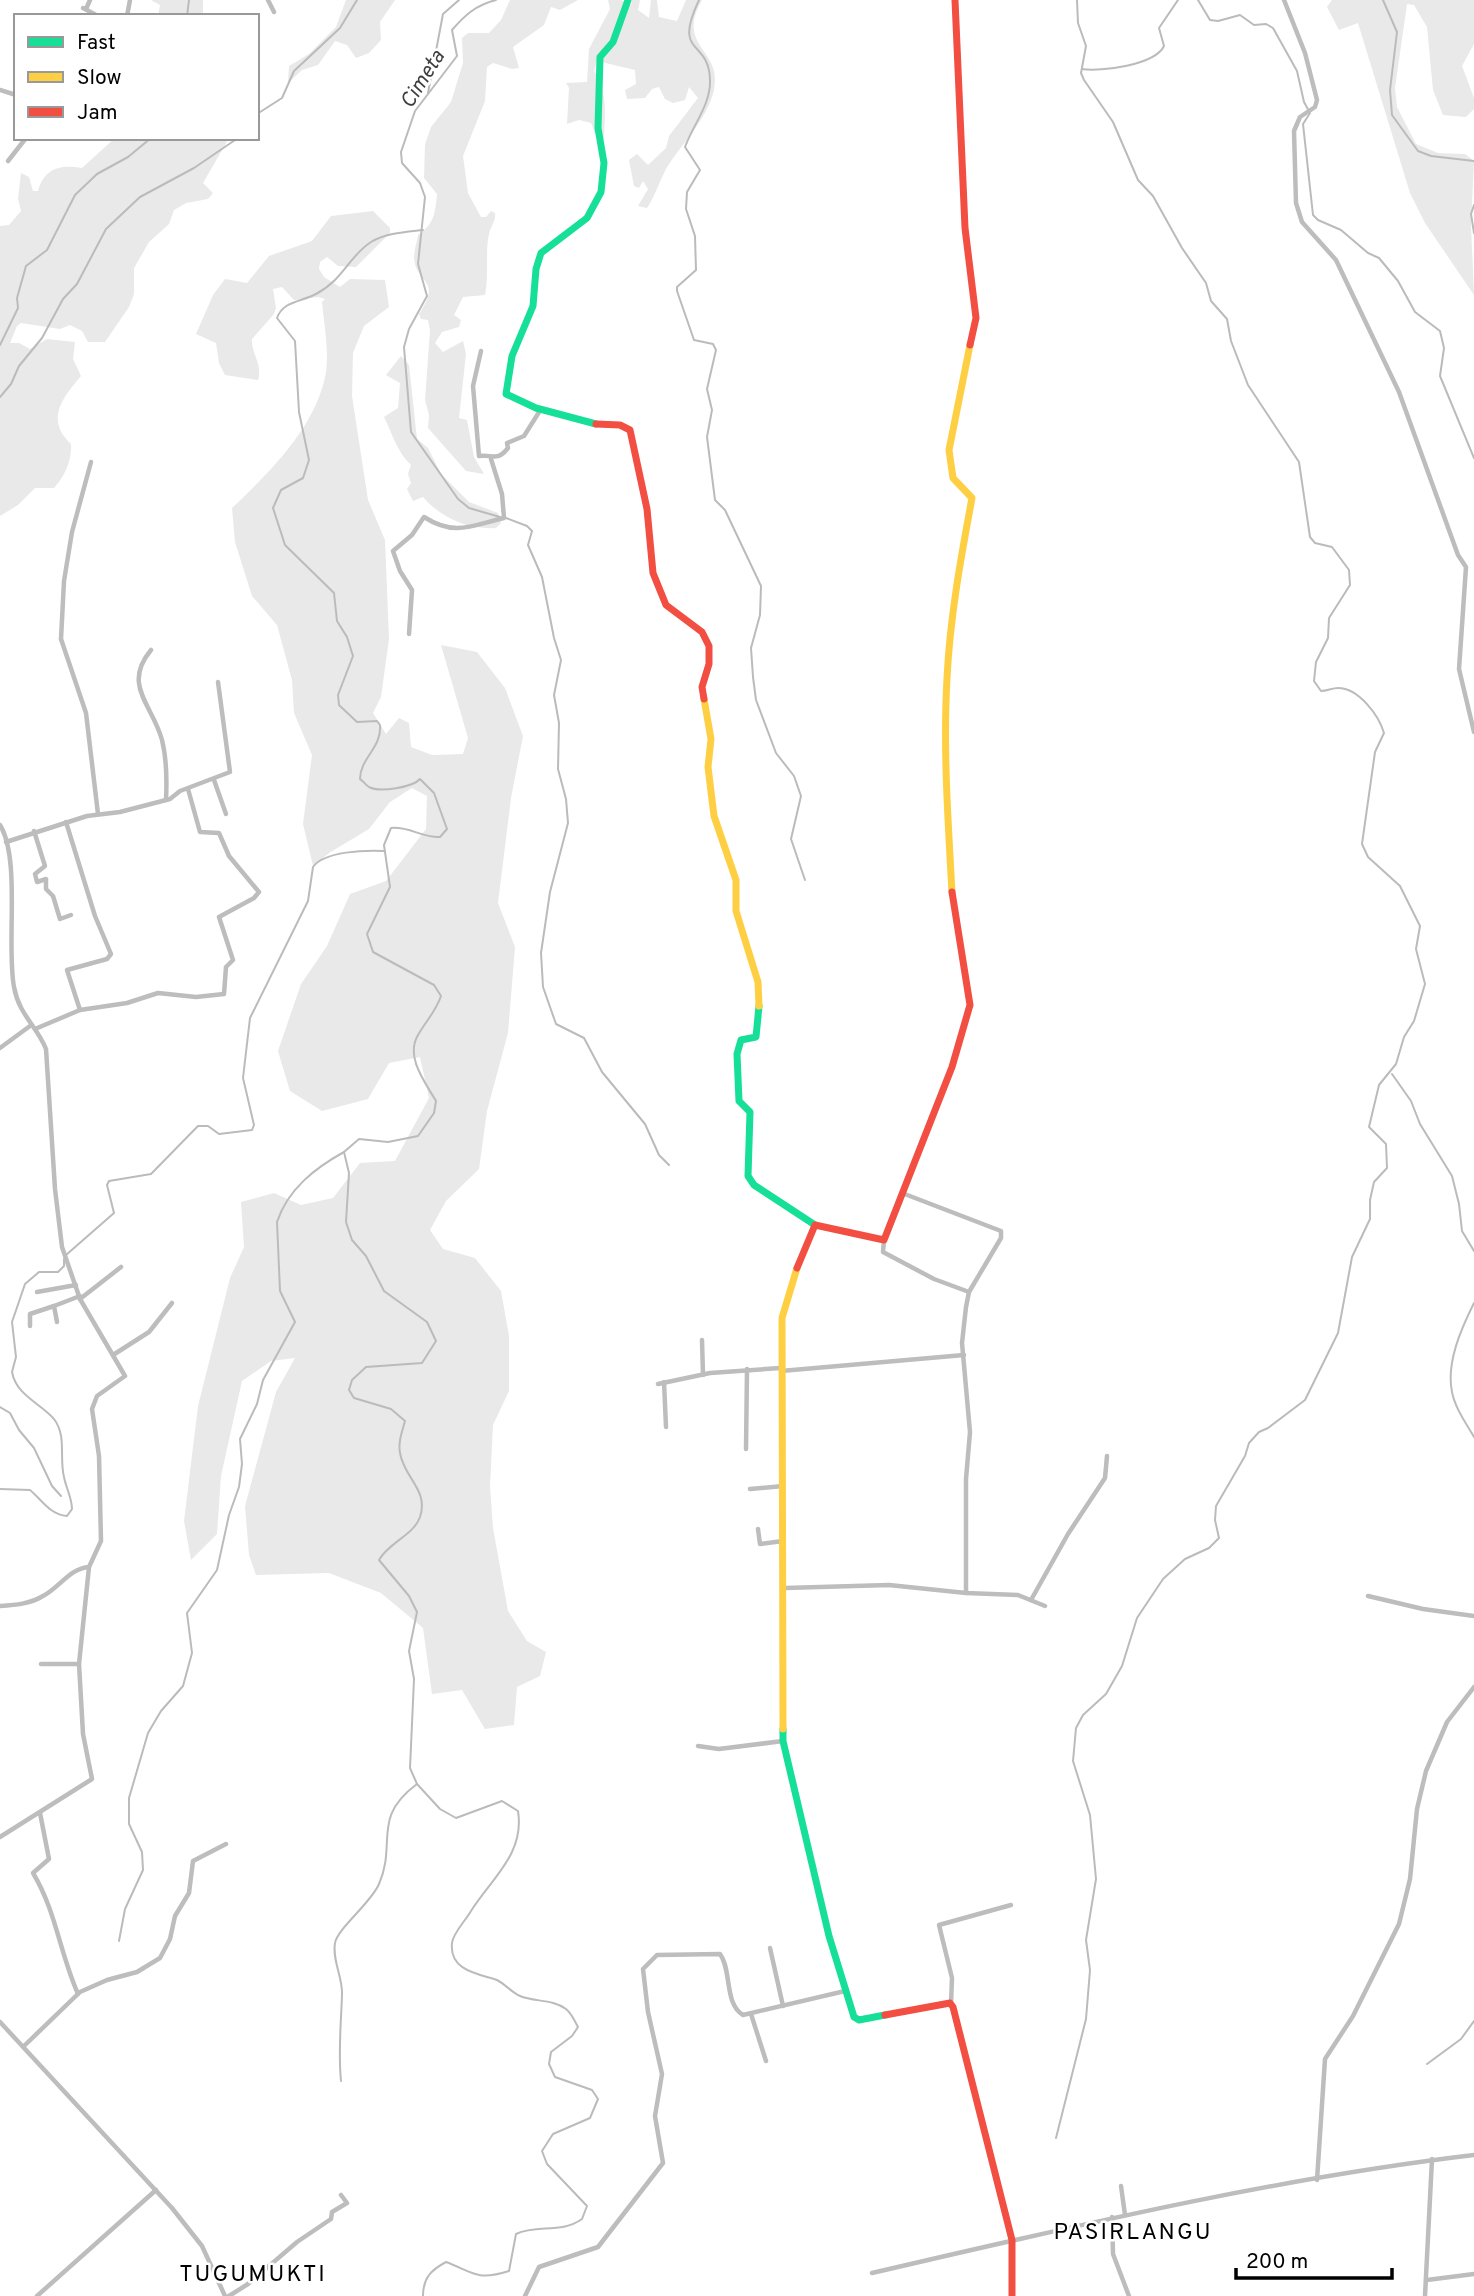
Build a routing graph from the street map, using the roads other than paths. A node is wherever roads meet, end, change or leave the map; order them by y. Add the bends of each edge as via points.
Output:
1 (90, 0) edge
2 (268, 0) edge
3 (628, 0) edge
4 (955, 0) edge
5 (1284, 0) edge
6 (274, 12) dead end
7 (94, 14) edge
8 (24, 140) edge
9 (8, 161) dead end
10 (481, 351) dead end
11 (542, 408) junction
12 (491, 459) junction
13 (91, 462) dead end
14 (409, 634) dead end
15 (151, 650) dead end
16 (218, 682) dead end
17 (1474, 732) edge
18 (214, 780) junction
19 (188, 789) junction
20 (166, 800) junction
21 (97, 814) junction
22 (226, 814) dead end
23 (66, 822) junction
24 (0, 825) edge
25 (34, 831) junction
26 (6, 842) junction
27 (71, 915) dead end
28 (80, 1010) junction
29 (32, 1028) junction
30 (0, 1048) edge
31 (902, 1193) junction
32 (815, 1225) junction
33 (884, 1240) junction
34 (121, 1267) dead end
35 (76, 1285) junction
36 (37, 1292) dead end
37 (969, 1292) junction
38 (80, 1297) junction
39 (172, 1303) dead end
40 (54, 1306) junction
41 (57, 1322) dead end
42 (30, 1326) dead end
43 (702, 1340) dead end
44 (113, 1355) junction
45 (964, 1355) junction
46 (747, 1369) junction
47 (780, 1370) junction
48 (703, 1375) junction
49 (664, 1382) junction
50 (658, 1384) dead end
51 (666, 1427) dead end
52 (746, 1449) dead end
53 (1107, 1456) dead end
54 (783, 1486) junction
55 (750, 1489) dead end
56 (758, 1529) dead end
57 (783, 1541) junction
58 (89, 1567) junction
59 (785, 1588) junction
60 (966, 1593) junction
61 (1368, 1596) dead end
62 (1031, 1600) junction
63 (0, 1606) edge
64 (1045, 1606) dead end
65 (1474, 1616) edge
66 (41, 1664) dead end
67 (79, 1664) junction
68 (1474, 1687) edge
69 (783, 1741) junction
70 (698, 1746) dead end
71 (40, 1813) junction
72 (0, 1837) edge
73 (226, 1844) dead end
74 (1011, 1905) dead end
75 (769, 1948) dead end
76 (845, 1991) junction
77 (78, 1994) junction
78 (951, 2004) junction
79 (783, 2006) junction
80 (751, 2014) junction
81 (0, 2022) edge
82 (24, 2046) junction
83 (766, 2061) dead end
84 (1474, 2155) edge
85 (1432, 2159) junction
86 (1317, 2180) junction
87 (1121, 2186) dead end
88 (156, 2190) junction
89 (341, 2195) dead end
90 (1125, 2215) junction
91 (1112, 2217) junction
92 (1012, 2240) junction
93 (872, 2273) dead end
94 (1474, 2274) edge
95 (1427, 2280) junction
96 (37, 2296) edge
97 (227, 2296) edge
98 (525, 2296) edge
99 (1012, 2296) edge
100 (1129, 2296) edge
101 (1425, 2296) edge

1 - 7 street via 85,9
2 - 6 street
3 - 11 street via 613,42 600,57 601,192 587,218 541,253 531,313 512,356 507,396
4 - 31 street via 965,229 976,318 949,450 949,470 956,486 972,498 947,676 945,760 952,895 970,1005 952,1067
5 - 17 street via 1306,53 1317,100 1315,107 1300,117 1294,131 1296,203 1301,222 1336,260 1399,392 1466,567 1459,669
8 - 9 street
10 - 12 street via 473,386 475,427 479,456
11 - 12 street via 524,436 507,443 502,456
11 - 32 street via 567,420 629,428 647,509 653,573 666,605 707,640 709,664 702,687 709,713 708,767 714,816 732,862 736,911 760,999 756,1037 741,1040 737,1054 739,1101 750,1112 748,1176 754,1185
12 - 14 street via 504,518 466,530 423,518 393,551 412,590
13 - 21 street via 70,545 61,639 86,713
15 - 20 street via 137,678 163,744
16 - 18 street via 231,769
18 - 19 street
18 - 22 street
19 - 20 street
19 - 28 street via 200,832 219,833 229,856 259,892 219,917 233,960 226,967 224,993 196,997 163,992
20 - 21 street
21 - 23 street
23 - 25 street
23 - 28 street via 111,954 67,970
24 - 26 street
25 - 26 street
25 - 27 street via 45,866 34,874 37,882 46,879 60,919
26 - 29 street via 14,987
28 - 29 street
29 - 30 street
29 - 35 street via 46,1049 60,1233
31 - 33 street
31 - 37 street via 1001,1231
32 - 33 street
32 - 47 street via 782,1318
33 - 37 street via 883,1252
34 - 38 street
35 - 36 street
35 - 38 street
37 - 45 street
38 - 40 street
38 - 44 street
39 - 44 street via 149,1332
40 - 41 street
40 - 42 street via 30,1314
43 - 48 street
44 - 58 street via 125,1371 124,1378 93,1402 101,1541
45 - 47 street
45 - 60 street via 970,1432
46 - 47 street
46 - 48 street
46 - 52 street
47 - 54 street
48 - 49 street
49 - 50 street
49 - 51 street
53 - 62 street via 1105,1478
54 - 55 street
54 - 57 street
56 - 57 street via 760,1544
57 - 59 street
58 - 63 street via 75,1571 41,1598
58 - 67 street
59 - 60 street via 889,1585
59 - 69 street
60 - 62 street via 1018,1595
61 - 65 street
62 - 64 street
66 - 67 street
67 - 71 street via 83,1734 92,1779
68 - 86 street via 1447,1722 1426,1771 1399,1924 1353,2016 1325,2059
69 - 70 street via 719,1749
69 - 76 street
71 - 72 street
71 - 77 street via 49,1859 33,1873 51,1906
73 - 77 street via 193,1861 189,1893 160,1958 137,1972
74 - 78 street via 939,1925 951,1978
75 - 79 street
76 - 78 street via 859,2020
76 - 79 street
77 - 82 street
78 - 92 street
79 - 80 street
80 - 83 street
80 - 98 street via 738,2012 720,1954 657,1955 645,1964 648,2012 662,2074 655,2116 663,2163 605,2241 590,2252 539,2266
81 - 82 street
82 - 88 street
84 - 85 street
85 - 86 street
85 - 95 street
86 - 90 street
87 - 90 street
88 - 96 street
88 - 97 street via 202,2246
89 - 97 street via 347,2203 332,2212 331,2219
90 - 91 street
91 - 92 street
91 - 100 street via 1113,2254
92 - 93 street
92 - 99 street
94 - 95 street
95 - 101 street

